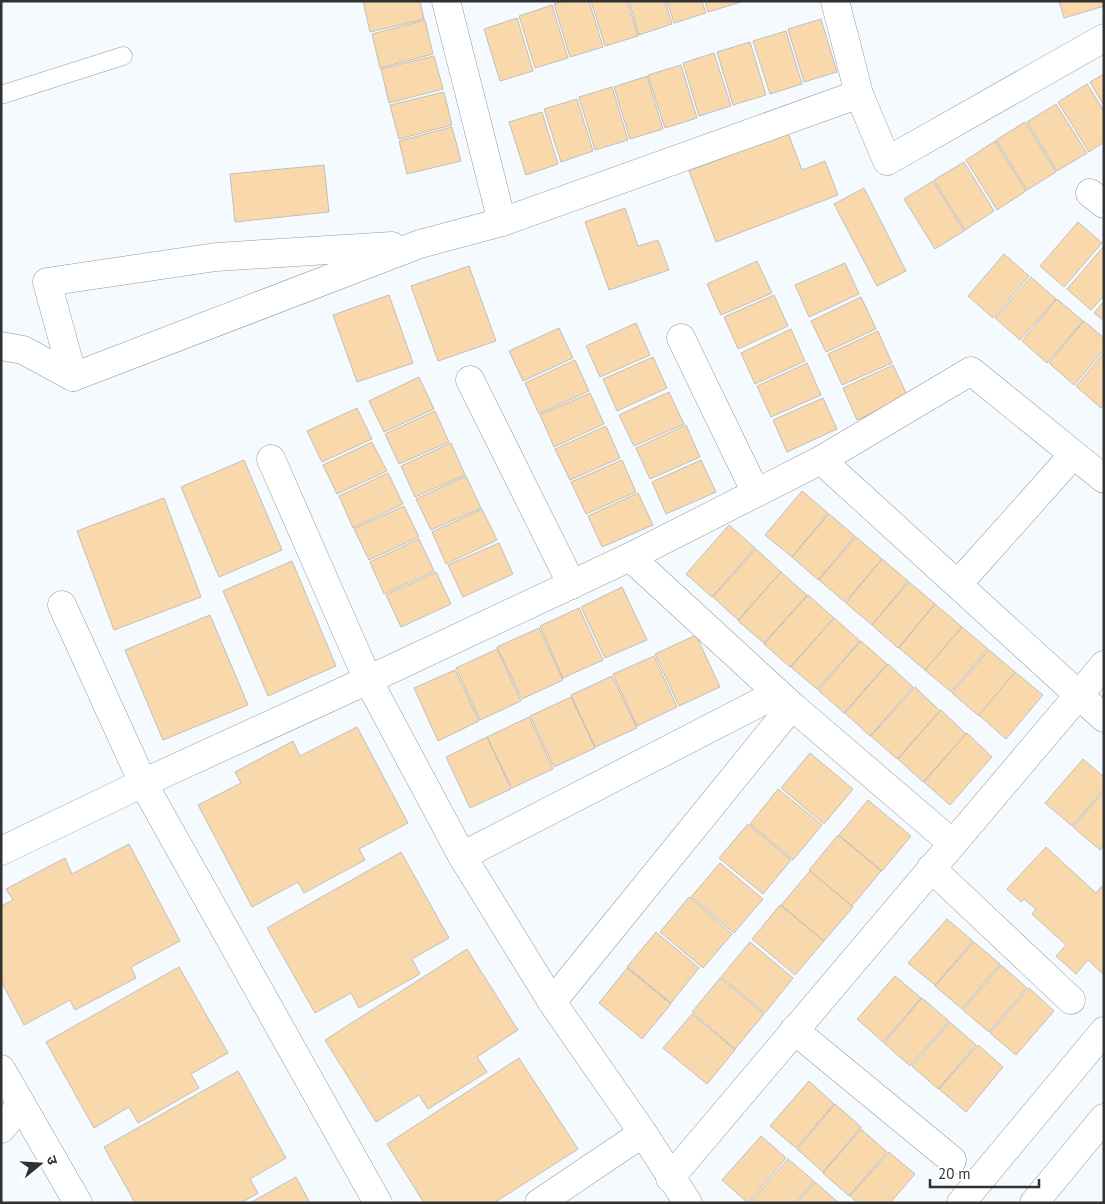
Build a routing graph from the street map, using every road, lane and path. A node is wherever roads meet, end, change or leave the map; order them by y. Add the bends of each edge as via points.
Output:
1 (835, 1) edge
2 (455, 4) edge
3 (1104, 38) edge
4 (123, 56) dead end
5 (859, 94) junction
6 (1, 95) edge
7 (502, 222) junction
8 (420, 244) junction
9 (681, 338) dead end
10 (1, 346) edge
11 (72, 377) junction
12 (470, 380) dead end
13 (1073, 455) junction
14 (271, 460) dead end
15 (821, 460) junction
16 (1104, 479) edge
17 (756, 493) junction
18 (630, 557) junction
19 (572, 584) junction
20 (958, 584) junction
21 (62, 605) dead end
22 (1104, 665) edge
23 (368, 680) junction
24 (1079, 694) junction
25 (785, 700) junction
26 (1104, 718) edge
27 (143, 783) junction
28 (952, 843) junction
29 (1, 851) edge
30 (462, 856) junction
31 (931, 868) junction
32 (1071, 1000) dead end
33 (552, 1002) junction
34 (794, 1030) junction
35 (1104, 1031) edge
36 (1, 1069) edge
37 (21, 1105) junction
38 (1104, 1118) edge
39 (1, 1130) edge
40 (643, 1133) junction
41 (952, 1160) dead end
42 (670, 1178) junction
43 (78, 1203) edge
44 (378, 1203) edge
45 (539, 1203) edge
46 (688, 1203) edge
47 (961, 1203) edge
48 (1034, 1203) edge

1 - 5 street
2 - 7 street
3 - 5 street via 887,162
4 - 6 lane
5 - 7 street
7 - 8 street
8 - 11 street
8 - 11 street via 216,257 47,282
9 - 17 street
10 - 11 street via 23,350
12 - 19 street
13 - 15 street via 970,371
13 - 16 street
13 - 20 street
14 - 23 street
15 - 17 street
15 - 20 street
17 - 18 street
18 - 19 street
18 - 25 street
19 - 23 street
20 - 24 street
21 - 27 street
22 - 24 street
23 - 27 street
23 - 30 street
24 - 26 street
24 - 28 street
25 - 28 street
25 - 30 street
25 - 33 street
27 - 29 street
27 - 44 street
28 - 31 street
30 - 33 street
31 - 32 street
31 - 34 street
33 - 40 street
34 - 41 street
34 - 42 street
35 - 47 street
36 - 37 street
37 - 39 street
37 - 43 street
38 - 48 street
40 - 42 street
40 - 45 street
42 - 46 street

